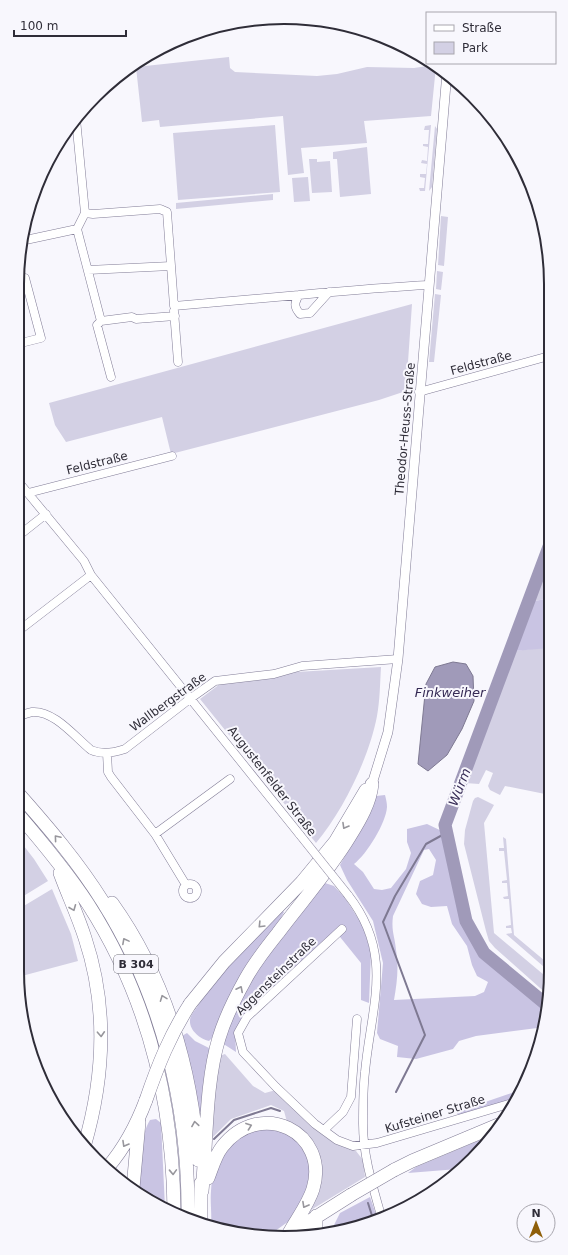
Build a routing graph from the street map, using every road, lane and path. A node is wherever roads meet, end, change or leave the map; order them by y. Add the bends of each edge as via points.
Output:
1 (446, 82) edge
2 (77, 128) edge
3 (85, 213) junction
4 (77, 229) junction
5 (28, 240) edge
6 (171, 266) junction
7 (88, 270) junction
8 (26, 278) dead end
9 (429, 285) junction
10 (329, 292) junction
11 (299, 295) junction
12 (174, 306) junction
13 (175, 316) junction
14 (101, 322) junction
15 (24, 342) edge
16 (544, 357) edge
17 (178, 362) dead end
18 (111, 377) dead end
19 (419, 392) junction
20 (172, 456) dead end
21 (24, 488) edge
22 (28, 493) junction
23 (46, 514) junction
24 (24, 531) edge
25 (91, 575) junction
26 (24, 627) edge
27 (398, 659) junction
28 (191, 698) junction
29 (24, 715) edge
30 (107, 753) junction
31 (230, 779) dead end
32 (372, 784) junction
33 (24, 800) edge
34 (24, 821) edge
35 (155, 834) junction
36 (72, 857) junction
37 (55, 858) junction
38 (186, 885) dead end
39 (342, 929) dead end
40 (357, 1019) dead end
41 (506, 1106) edge
42 (139, 1118) junction
43 (491, 1128) edge
44 (324, 1130) junction
45 (86, 1139) edge
46 (364, 1145) junction
47 (111, 1164) edge
48 (133, 1182) edge
49 (202, 1197) junction
50 (174, 1206) edge
51 (188, 1212) edge
52 (380, 1212) edge
53 (316, 1216) junction
54 (201, 1217) edge
55 (316, 1229) edge
56 (295, 1230) edge
57 (291, 1231) edge

1 - 9 street, Theodor-Heuss-Straße
2 - 3 street
3 - 4 street
3 - 6 street via 164,210 167,212
4 - 5 street
4 - 7 street
6 - 7 street
6 - 12 street
7 - 14 street
8 - 15 street via 41,338
9 - 10 street
9 - 19 street, Theodor-Heuss-Straße
10 - 11 street
10 - 11 street via 315,309 305,314 300,314 295,307
11 - 12 street
12 - 13 street
13 - 14 street via 136,319 132,317
13 - 17 street
14 - 18 street via 97,325
16 - 19 street, Feldstraße
19 - 27 street, Theodor-Heuss-Straße
20 - 22 street, Feldstraße
21 - 22 street, Augustenfelder Straße
22 - 23 street, Augustenfelder Straße
23 - 24 street
23 - 25 street, Augustenfelder Straße via 84,561
25 - 26 street
25 - 28 street, Augustenfelder Straße
27 - 28 street, Wallbergstraße via 302,666 274,674 215,681
27 - 32 street, Theodor-Heuss-Straße via 388,732
28 - 30 street, Wallbergstraße via 125,749
28 - 46 street, Augustenfelder Straße, bridge via 348,895 367,925 377,966 377,989 365,1072
29 - 30 street, Wallbergstraße via 42,713 53,718 90,750
30 - 35 street via 108,772
31 - 35 street
32 -> 42 highway, bridge via 364,792 336,842 302,882 224,962 190,1004 160,1058
49 -> 32 highway via 208,1106 215,1054 232,1005 259,958 341,851 364,812 371,796
36 -> 33 highway, B 304
34 - 37 highway, B 304
35 - 38 street
49 -> 36 highway via 190,1098 174,1030 157,983 118,911 92,874
51 -> 36 highway, B 304 via 187,1165 182,1122 172,1070 158,1019 143,979 124,940 103,902
37 -> 45 highway via 87,944 100,1012 100,1075
37 -> 50 highway, B 304 via 106,935 128,979 144,1022 167,1112 172,1152
39 - 44 street, Aggensteinstraße via 247,1017 238,1033 243,1052 276,1087
40 - 44 street via 351,1097 343,1112
41 - 46 street, Kufsteiner Straße
42 -> 47 highway
42 - 48 highway
43 - 53 highway, bridge via 394,1170
44 - 46 street, Aggensteinstraße via 337,1140 353,1146
46 - 52 street, Augustenfelder Straße
49 - 54 highway
49 -> 57 highway via 220,1148 229,1139 241,1129 254,1124 264,1122 286,1126 306,1144 313,1161 315,1176 313,1189
53 - 55 highway
53 - 56 highway

